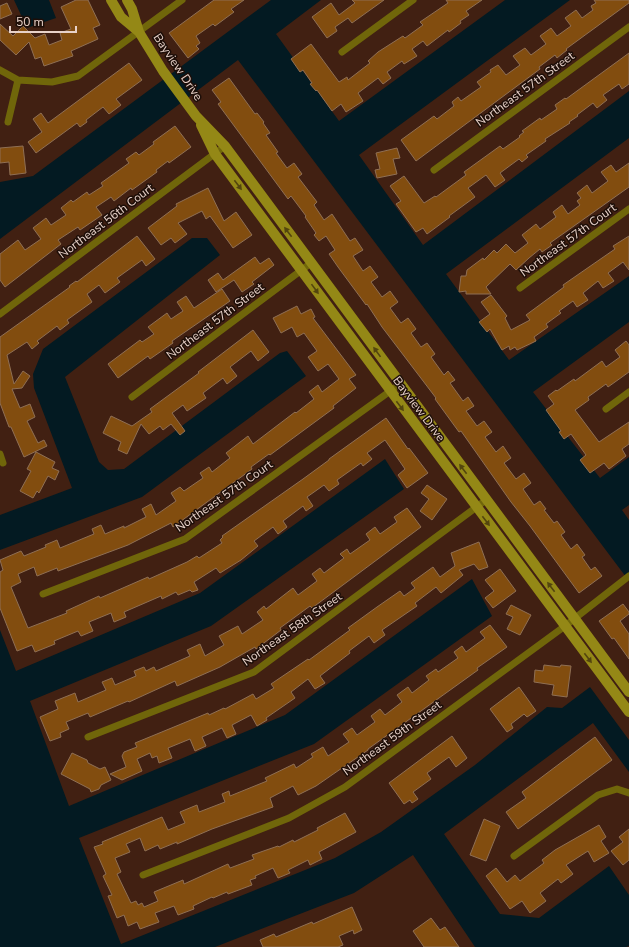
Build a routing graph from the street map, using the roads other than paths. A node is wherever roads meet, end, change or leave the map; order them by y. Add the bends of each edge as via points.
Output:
1 (111, 0) edge
2 (127, 0) edge
3 (182, 0) edge
4 (413, 0) edge
5 (629, 27) edge
6 (139, 32) junction
7 (342, 52) dead end
8 (0, 70) edge
9 (18, 80) junction
10 (196, 116) junction
11 (8, 122) dead end
12 (225, 146) junction
13 (215, 154) junction
14 (434, 170) dead end
15 (267, 203) junction
16 (257, 210) junction
17 (629, 210) edge
18 (311, 263) junction
19 (301, 270) junction
20 (520, 288) dead end
21 (0, 314) edge
22 (358, 328) junction
23 (348, 335) junction
24 (400, 384) junction
25 (390, 391) junction
26 (629, 392) edge
27 (132, 397) dead end
28 (606, 409) dead end
29 (448, 449) junction
30 (0, 454) edge
31 (438, 456) junction
32 (3, 463) dead end
33 (486, 500) junction
34 (476, 508) junction
35 (533, 562) junction
36 (523, 570) junction
37 (629, 576) edge
38 (43, 594) dead end
39 (575, 619) junction
40 (565, 626) junction
41 (616, 674) junction
42 (606, 681) junction
43 (629, 692) edge
44 (629, 712) edge
45 (88, 737) dead end
46 (629, 793) edge
47 (514, 856) dead end
48 (143, 875) dead end

1 - 6 street, Bayview Drive via 120,17
2 - 6 street, Bayview Drive
3 - 6 street
4 - 7 street
5 - 14 street, Northeast 57th Street
6 - 9 street via 78,76 52,82
6 - 10 street, Bayview Drive via 163,71
8 - 9 street
9 - 11 street
10 - 12 street, Bayview Drive
10 - 13 street, Bayview Drive
12 - 13 street, Northeast 56th Court
12 - 15 street, Bayview Drive
13 -> 16 street, Bayview Drive
13 - 21 street, Northeast 56th Court
15 - 16 street
18 -> 15 street, Bayview Drive
16 - 19 street, Bayview Drive
17 - 20 street, Northeast 57th Court
18 - 19 street, Northeast 57th Street
18 - 22 street, Bayview Drive
19 -> 23 street, Bayview Drive
19 - 27 street, Northeast 57th Street
22 - 23 street
24 -> 22 street, Bayview Drive
23 - 25 street, Bayview Drive
24 - 25 street, Northeast 57th Court
24 - 29 street, Bayview Drive
25 -> 31 street, Bayview Drive
25 - 38 street, Northeast 57th Court via 186,539
26 - 28 street
29 - 31 street
33 -> 29 street, Bayview Drive
30 - 32 street
31 - 34 street, Bayview Drive
33 - 34 street, Northeast 58th Street
33 - 35 street, Bayview Drive
34 -> 36 street, Bayview Drive
34 - 45 street, Northeast 58th Street via 254,672
35 - 36 street
39 -> 35 street, Bayview Drive
36 - 40 street, Bayview Drive
37 - 39 street, Northeast 59th Street
39 - 40 street, Northeast 59th Street
39 - 41 street, Bayview Drive
40 -> 42 street, Bayview Drive
40 - 48 street, Northeast 59th Street via 345,787 290,818
41 - 42 street
41 - 43 street, Bayview Drive
42 - 44 street, Bayview Drive
46 - 47 street via 617,790 598,795

